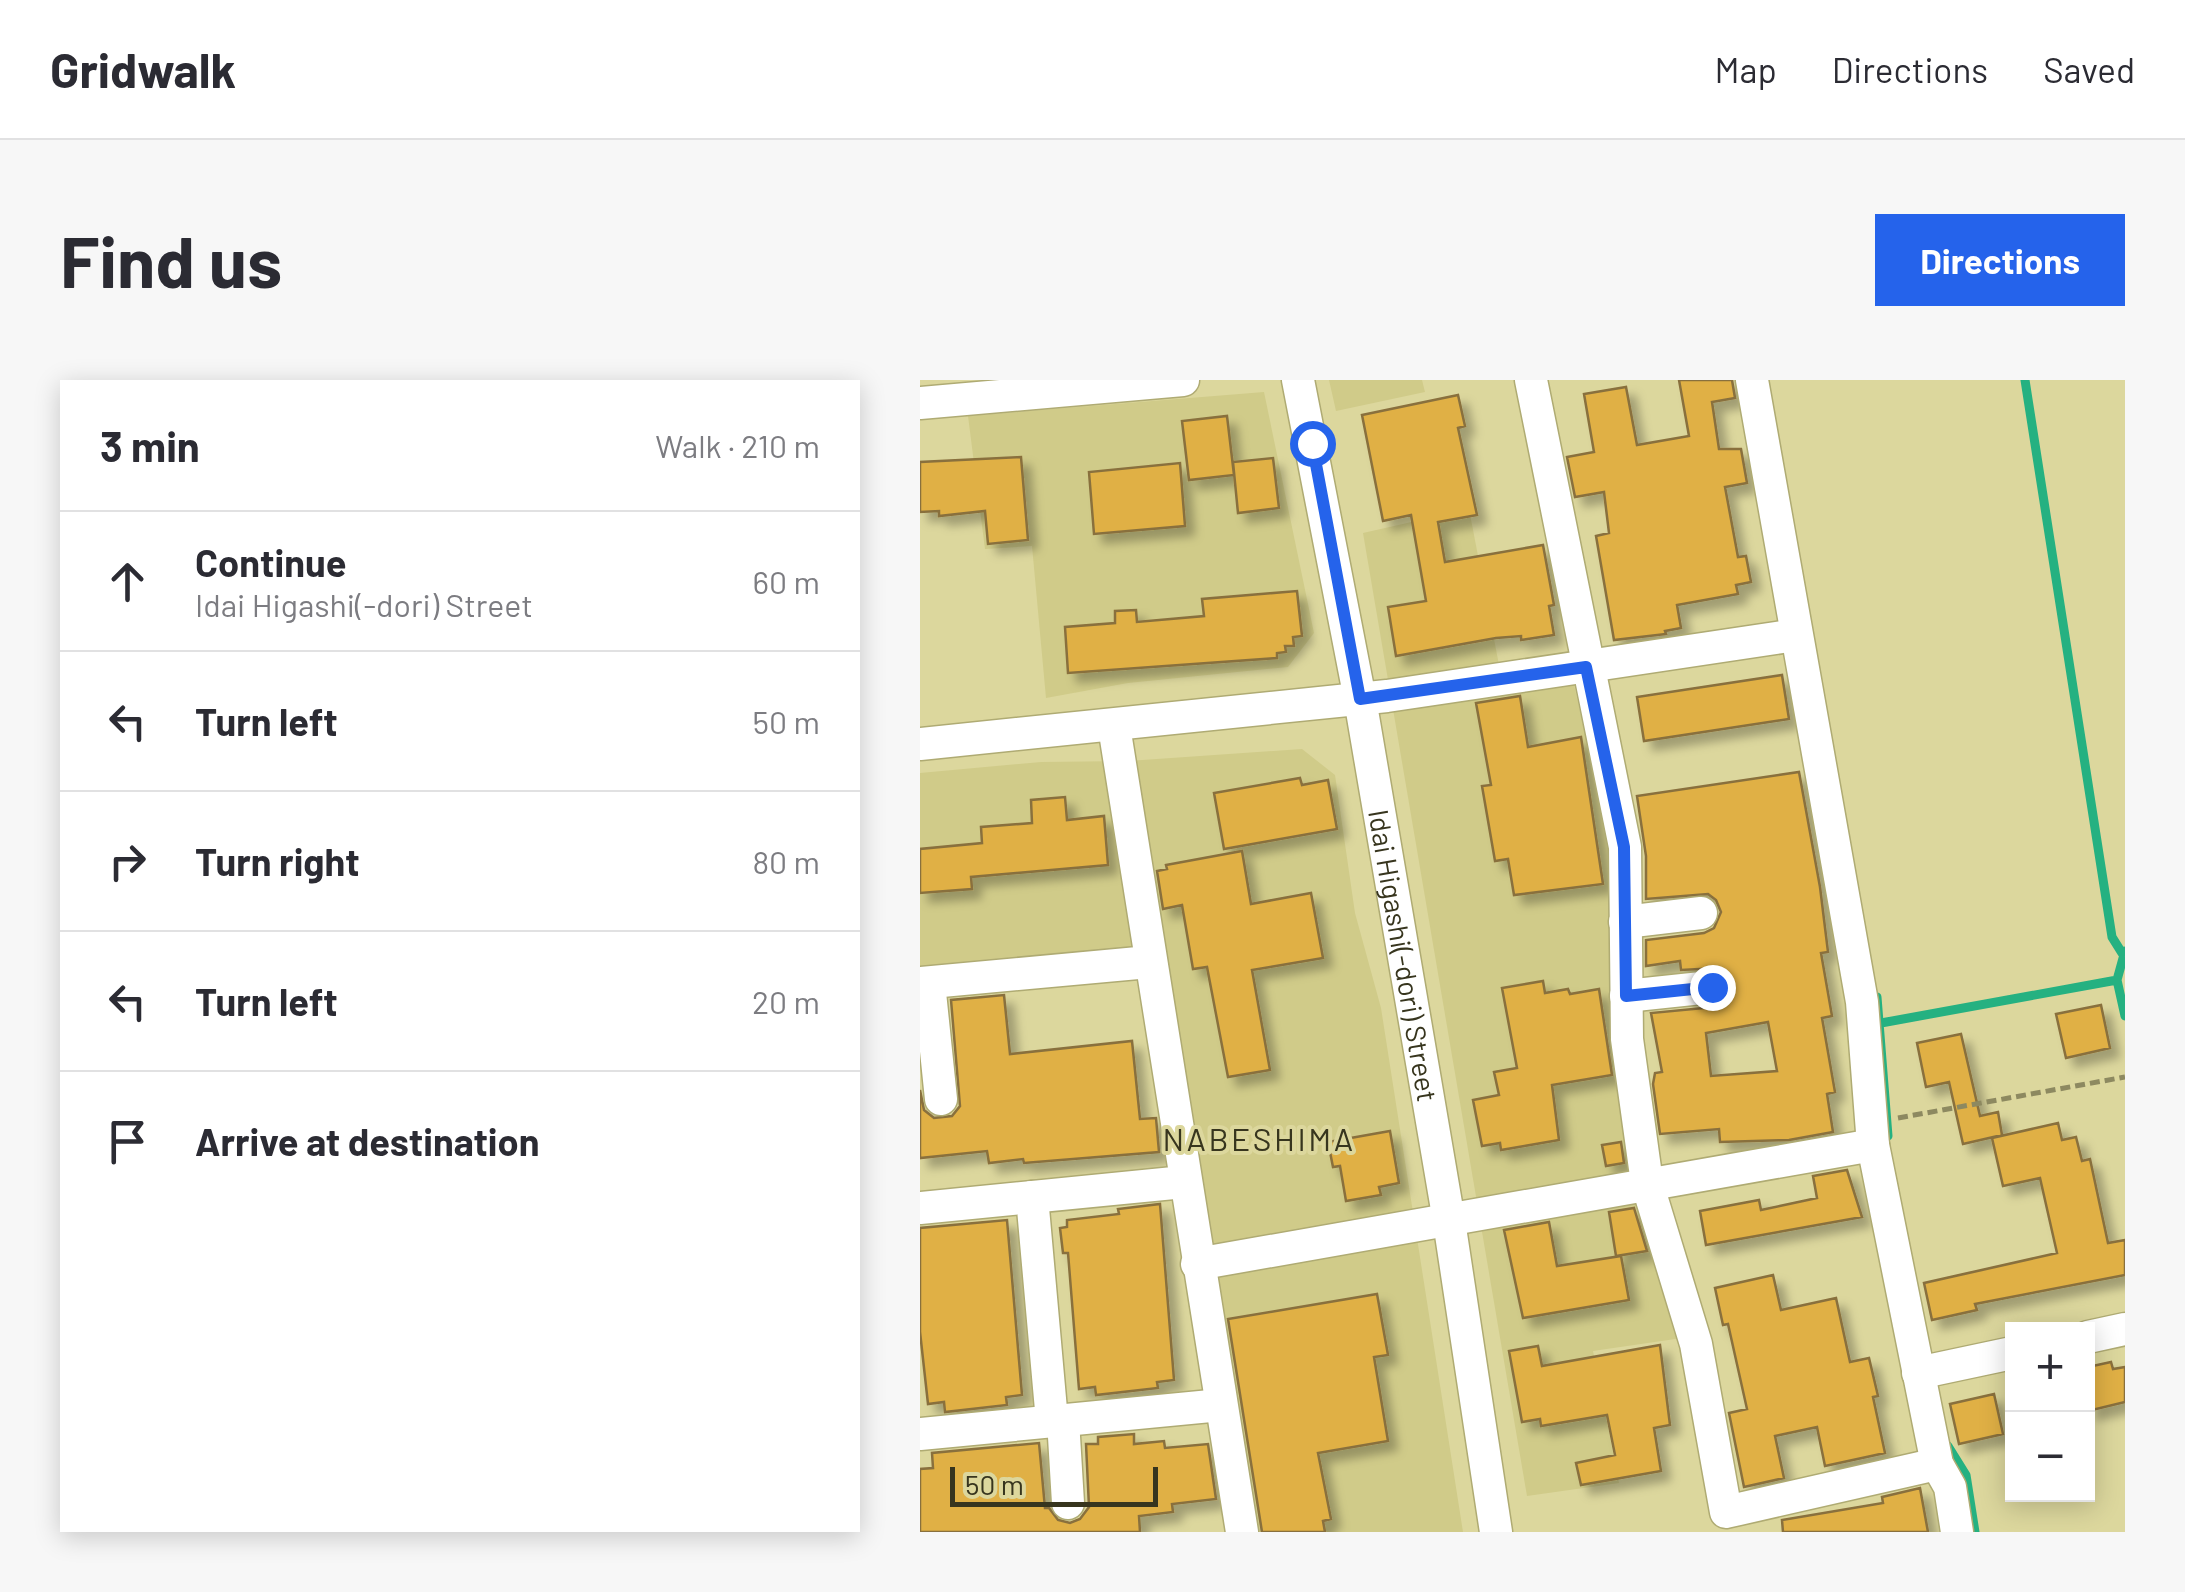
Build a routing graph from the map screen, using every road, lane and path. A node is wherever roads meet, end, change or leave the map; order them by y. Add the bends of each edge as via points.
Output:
1 (1183, 380) edge
2 (1298, 380) edge
3 (1531, 380) edge
4 (1752, 380) edge
5 (920, 404) edge
6 (1796, 635) junction
7 (1586, 667) junction
8 (1360, 699) junction
9 (1114, 726) junction
10 (920, 744) edge
11 (1700, 913) dead end
12 (1625, 922) junction
13 (1149, 962) junction
14 (924, 983) edge
15 (1712, 987) dead end
16 (1626, 996) junction
17 (2125, 1077) edge
18 (941, 1099) dead end
19 (1901, 1117) dead end
20 (1873, 1145) junction
21 (1184, 1182) junction
22 (1648, 1183) junction
23 (1032, 1197) junction
24 (920, 1208) edge
25 (1448, 1221) junction
26 (1197, 1264) junction
27 (2125, 1329) edge
28 (2095, 1335) edge
29 (2005, 1354) edge
30 (1928, 1370) junction
31 (1221, 1405) junction
32 (1057, 1421) junction
33 (920, 1434) edge
34 (1937, 1464) junction
35 (1068, 1503) dead end
36 (1242, 1532) edge
37 (1496, 1532) edge
38 (1958, 1532) edge

1 - 5 street
2 - 8 street, Idai Higashi(-dori) Street
3 - 7 street
4 - 6 street
6 - 7 street
6 - 20 street via 1862,1002
7 - 8 street
7 - 12 street via 1624,847
8 - 9 street
8 - 25 street, Idai Higashi(-dori) Street
9 - 10 street
9 - 13 street
11 - 12 street
12 - 16 street
13 - 14 street
13 - 21 street
14 - 18 street
15 - 16 street
16 - 22 street via 1626,1039
17 - 19 path
20 - 22 street
20 - 30 street
21 - 23 street
21 - 26 street
22 - 25 street
22 - 34 street via 1696,1344 1726,1512
23 - 24 street
23 - 32 street
25 - 26 street
25 - 37 street, Idai Higashi(-dori) Street
26 - 31 street
27 - 28 street
29 - 30 street
30 - 34 street
31 - 32 street
31 - 36 street
32 - 33 street
32 - 35 street
34 - 38 street via 1950,1487

